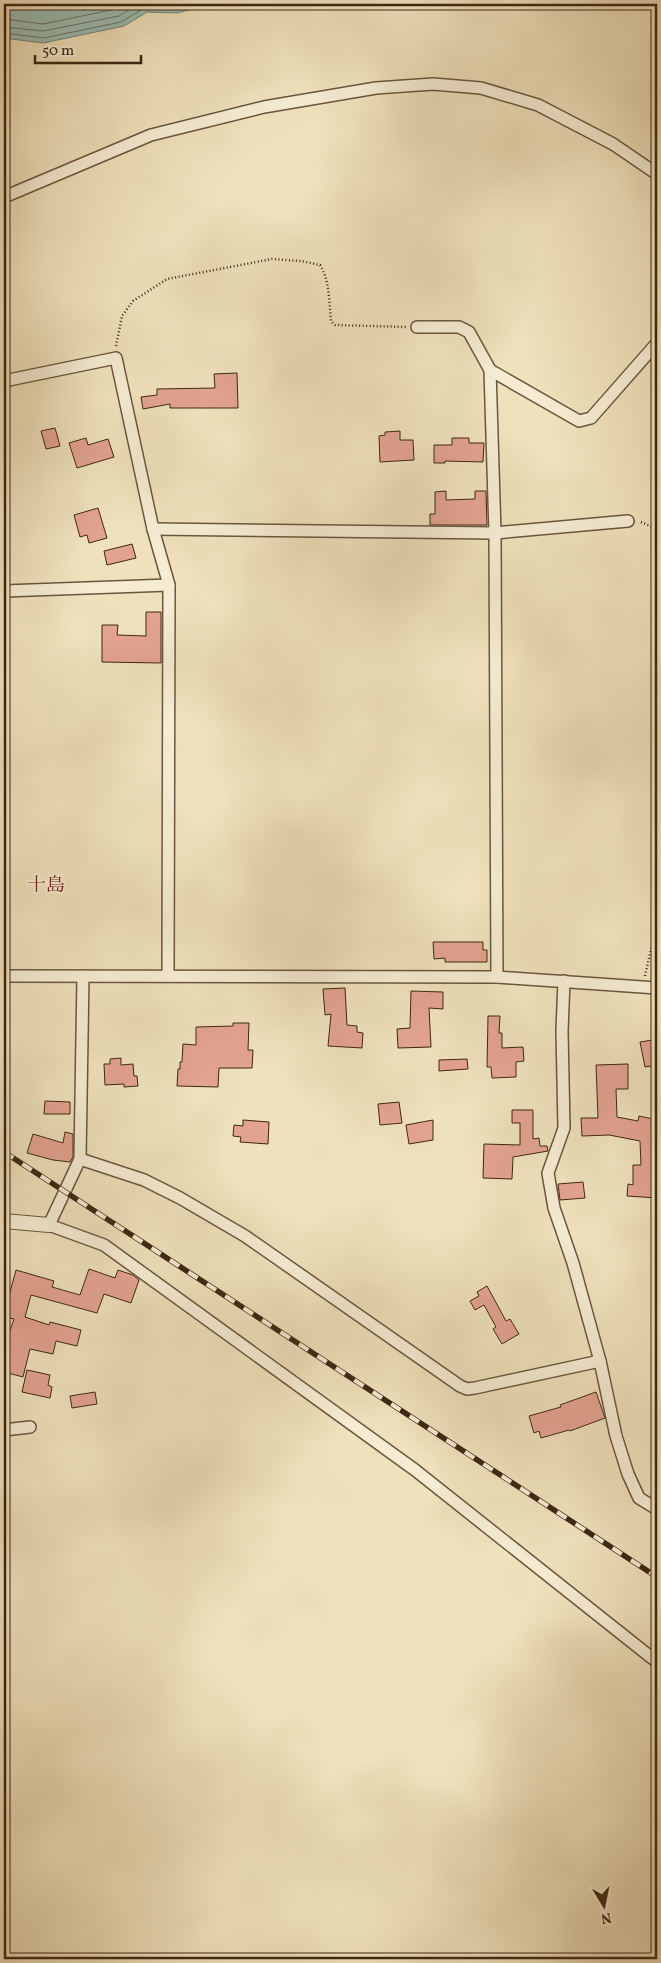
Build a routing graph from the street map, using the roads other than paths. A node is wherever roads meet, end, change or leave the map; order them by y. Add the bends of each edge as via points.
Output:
1 (657, 174) edge
2 (4, 197) edge
3 (417, 327) road end
4 (657, 343) edge
5 (490, 370) junction
6 (4, 381) edge
7 (628, 521) road end
8 (153, 529) junction
9 (495, 533) junction
10 (169, 585) junction
11 (4, 591) edge
12 (4, 976) edge
13 (83, 976) junction
14 (168, 976) junction
15 (497, 977) junction
16 (564, 981) junction
17 (657, 988) edge
18 (80, 1159) junction
19 (4, 1221) edge
20 (49, 1225) junction
21 (600, 1361) junction
22 (30, 1427) dead end
23 (4, 1430) edge
24 (657, 1509) edge
25 (657, 1662) edge

1 - 2 street via 613,144 538,104 481,88 433,84 376,88 264,108 151,136
3 - 5 street via 459,327 469,332
4 - 5 street via 591,418 579,421
5 - 9 street
6 - 8 street via 116,358
7 - 9 street
8 - 9 street
8 - 10 street
9 - 15 street
10 - 11 street
10 - 14 street
12 - 13 street
13 - 14 street
13 - 18 street
14 - 15 street
15 - 16 street
16 - 17 street
16 - 21 street via 564,1128 548,1173 554,1208 574,1263
18 - 20 street
18 - 21 street via 144,1180 245,1236 467,1389
19 - 20 street
20 - 25 street via 112,1250 415,1470
21 - 24 street via 616,1436 628,1474 639,1498
22 - 23 street

